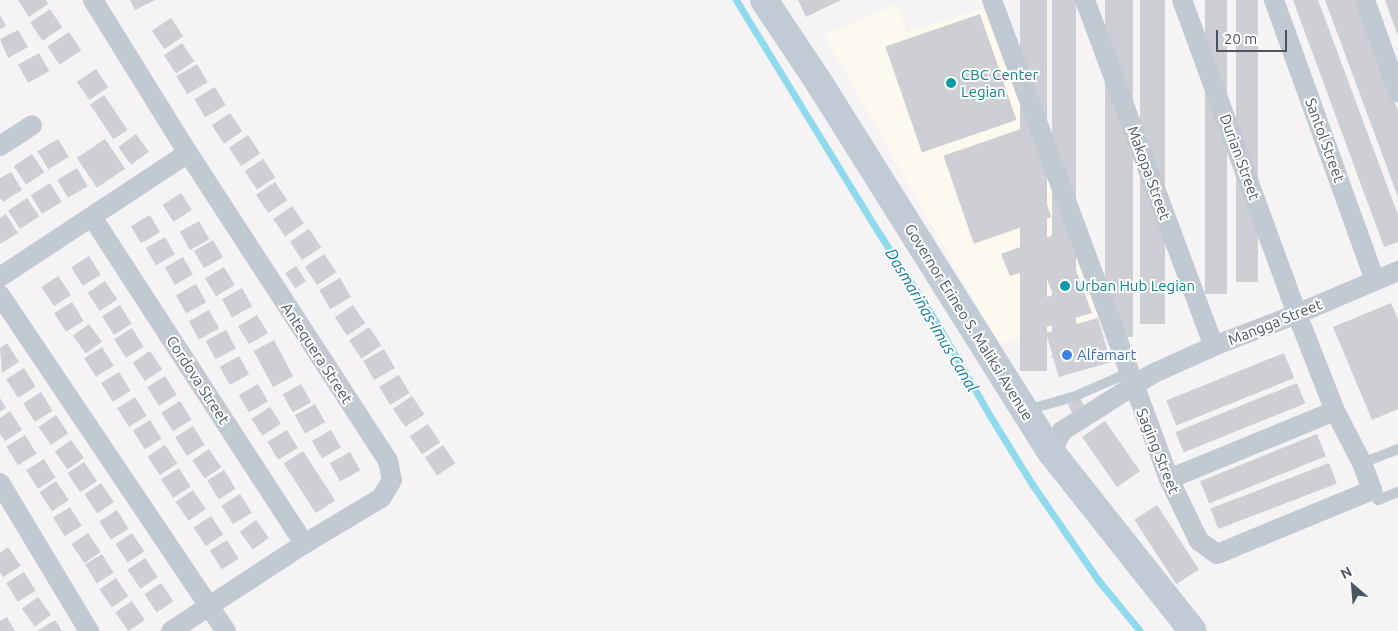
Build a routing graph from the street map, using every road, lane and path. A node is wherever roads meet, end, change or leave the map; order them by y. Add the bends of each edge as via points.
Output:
1 (93, 0) edge
2 (764, 0) edge
3 (992, 0) edge
4 (1085, 0) edge
5 (1182, 0) edge
6 (1274, 0) edge
7 (1365, 0) edge
8 (1398, 92) edge
9 (32, 125) dead end
10 (0, 146) edge
11 (188, 153) junction
12 (92, 217) junction
13 (1398, 271) edge
14 (0, 277) edge
15 (1375, 280) junction
16 (0, 295) edge
17 (1297, 314) junction
18 (1214, 346) junction
19 (1131, 380) junction
20 (1024, 411) junction
21 (1335, 411) junction
22 (1398, 449) edge
23 (1051, 452) junction
24 (1362, 463) junction
25 (1168, 478) junction
26 (0, 483) edge
27 (1372, 490) junction
28 (1398, 492) edge
29 (304, 544) junction
30 (210, 605) junction
31 (89, 631) edge
32 (171, 631) edge
33 (226, 631) edge
34 (1193, 631) edge

1 - 11 street, Antequera Street
2 - 20 main road, Governor Erineo S. Maliksi Avenue
3 - 19 street, Saging Street
4 - 18 street, Makopa Street
5 - 17 street, Durian Street
6 - 15 street, Santol Street
7 - 8 street
9 - 10 street
11 - 12 street
11 - 29 street, Antequera Street via 388,461 392,480 381,498
12 - 14 street
12 - 29 street, Cordova Street
13 - 15 street, Mangga Street
15 - 17 street, Mangga Street
16 - 30 street
17 - 18 street, Mangga Street
17 - 21 street
18 - 19 street, Mangga Street
19 - 20 lane, Mangga Street
19 - 23 street, Mangga Street via 1062,431
19 - 25 street, Saging Street
20 - 23 main road, Governor Erineo S. Maliksi Avenue
21 - 24 street
21 - 25 street
22 - 24 lane
23 - 34 main road, Governor Erineo S. Maliksi Avenue
24 - 27 street
25 - 27 street, Saging Street via 1199,541 1217,554
26 - 31 street
27 - 28 lane via 1378,500
29 - 30 street, Antequera Street
30 - 32 street, Antequera Street
30 - 33 street

